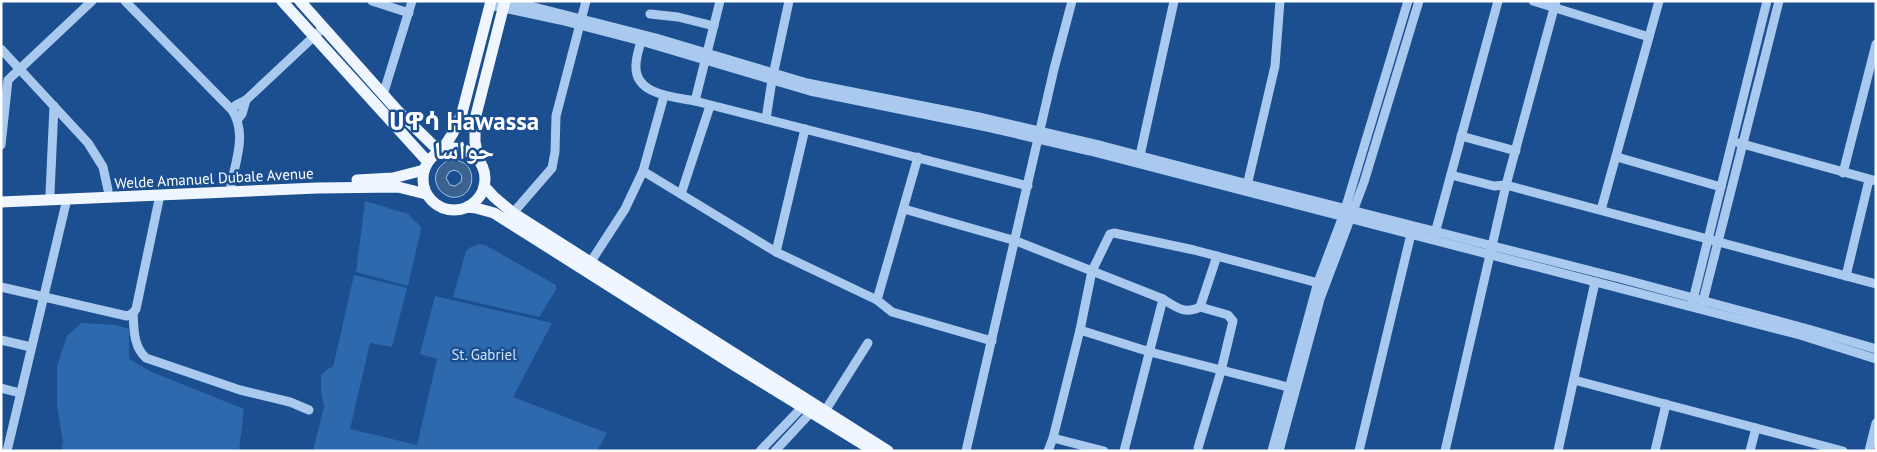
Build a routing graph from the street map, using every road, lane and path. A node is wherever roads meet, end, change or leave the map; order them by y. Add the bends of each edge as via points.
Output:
1 (92, 1) edge
2 (125, 1) edge
3 (282, 1) edge
4 (300, 1) edge
5 (372, 1) edge
6 (412, 1) edge
7 (586, 1) edge
8 (720, 1) edge
9 (789, 1) edge
10 (1072, 1) edge
11 (1174, 1) edge
12 (1280, 1) edge
13 (1408, 1) edge
14 (1419, 1) edge
15 (1498, 1) edge
16 (1533, 1) edge
17 (1659, 1) edge
18 (1767, 1) edge
19 (1780, 1) edge
20 (490, 3) edge
21 (506, 3) edge
22 (1555, 5) edge
23 (409, 13) junction
24 (650, 14) dead end
25 (581, 22) junction
26 (714, 26) junction
27 (324, 27) junction
28 (315, 36) junction
29 (1649, 37) junction
30 (641, 41) junction
31 (1876, 44) edge
32 (1, 49) edge
33 (706, 57) junction
34 (1874, 60) edge
35 (20, 70) junction
36 (773, 76) junction
37 (5, 79) edge
38 (1748, 79) junction
39 (1760, 81) junction
40 (1384, 82) junction
41 (1394, 85) junction
42 (384, 95) junction
43 (664, 96) junction
44 (246, 100) junction
45 (695, 101) junction
46 (54, 106) junction
47 (710, 106) junction
48 (232, 110) junction
49 (238, 119) junction
50 (766, 119) junction
51 (806, 128) junction
52 (454, 133) junction
53 (1039, 135) junction
54 (423, 136) junction
55 (1461, 136) junction
56 (1732, 141) junction
57 (1743, 144) junction
58 (1, 145) edge
59 (441, 151) junction
60 (1516, 151) junction
61 (918, 157) junction
62 (1617, 157) junction
63 (1139, 159) junction
64 (479, 161) junction
65 (426, 166) junction
66 (643, 171) junction
67 (1843, 173) junction
68 (1451, 175) junction
69 (1872, 180) edge
70 (231, 185) junction
71 (1506, 185) junction
72 (484, 186) junction
73 (1028, 186) junction
74 (1721, 187) junction
75 (1247, 188) junction
76 (108, 190) junction
77 (50, 193) junction
78 (426, 194) junction
79 (681, 194) junction
80 (160, 195) junction
81 (1, 196) edge
82 (67, 199) junction
83 (1, 202) edge
84 (467, 208) junction
85 (904, 209) junction
86 (1602, 210) junction
87 (513, 213) junction
88 (1348, 213) junction
89 (1411, 234) junction
90 (1434, 236) junction
91 (1708, 239) junction
92 (1016, 240) junction
93 (1718, 242) junction
94 (1491, 250) junction
95 (776, 252) junction
96 (1217, 256) junction
97 (590, 263) junction
98 (1092, 271) junction
99 (1846, 276) junction
100 (1595, 282) junction
101 (1321, 284) junction
102 (1876, 284) edge
103 (1, 287) edge
104 (43, 297) junction
105 (877, 300) junction
106 (1163, 300) junction
107 (1692, 303) junction
108 (1702, 306) junction
109 (1200, 307) junction
110 (133, 313) junction
111 (1080, 330) junction
112 (1, 340) edge
113 (992, 341) junction
114 (868, 343) dead end
115 (31, 347) junction
116 (1876, 349) edge
117 (1150, 352) junction
118 (1876, 359) edge
119 (1222, 371) junction
120 (1574, 380) junction
121 (1288, 387) junction
122 (1, 388) edge
123 (20, 393) junction
124 (1666, 404) junction
125 (813, 408) junction
126 (309, 410) dead end
127 (1876, 423) edge
128 (1756, 428) junction
129 (6, 438) edge
130 (1053, 438) junction
131 (1198, 448) dead end
132 (6, 451) edge
133 (760, 451) edge
134 (775, 451) edge
135 (874, 451) edge
136 (888, 451) edge
137 (966, 451) edge
138 (1048, 451) edge
139 (1104, 451) edge
140 (1124, 451) edge
141 (1272, 451) edge
142 (1279, 451) edge
143 (1359, 451) edge
144 (1445, 451) edge
145 (1558, 451) edge
146 (1655, 451) edge
147 (1750, 451) edge
148 (1843, 451) edge
149 (1869, 451) edge

1 - 35 street
2 - 48 street
3 - 28 main road
4 - 27 main road
5 - 23 street
6 - 23 street
7 - 25 street
8 - 26 street
9 - 36 street
10 - 53 street
11 - 63 street
12 - 75 street via 1275,66
13 - 40 street
14 - 41 street
15 - 55 street
16 - 22 street
17 - 29 street
18 - 38 street
19 - 39 street
20 - 21 street
20 - 52 main road
21 - 25 street
21 - 64 main road via 475,119
22 - 29 street
22 - 60 street
23 - 42 street
24 - 26 street
25 - 30 street
25 - 33 street
25 - 87 street via 556,116 552,168
26 - 33 street
27 - 28 street
27 - 42 main road
28 - 44 street
28 - 65 main road
29 - 62 street
30 - 33 street
30 - 43 street via 636,65 640,82
31 - 34 street
32 - 35 street
33 - 36 street
33 - 45 street
34 - 67 street
35 - 37 street
35 - 46 street
36 - 50 street
36 - 53 street via 862,102
37 - 58 street
38 - 39 street
38 - 56 street
39 - 57 street
40 - 41 street
40 - 88 street
41 - 88 street
42 - 54 main road
43 - 45 street
43 - 66 street
44 - 48 street
44 - 49 street
45 - 47 street
46 - 76 street via 98,157
46 - 77 street
47 - 50 street
47 - 79 street
48 - 49 street
49 - 70 street via 240,136
50 - 51 street
51 - 61 street
51 - 95 street
52 - 54 main road via 439,140
52 - 59 main road
53 - 63 street
53 - 73 street
54 - 59 main road
55 - 60 street
55 - 68 street
56 - 57 street
56 - 74 street
57 - 67 street
57 - 93 street
59 - 64 main road via 460,148
59 - 65 main road
60 - 71 street
61 - 73 street
61 - 85 street
62 - 74 street
62 - 86 street
63 - 75 street
64 - 72 main road via 484,173
65 - 70 main road via 393,178
65 - 78 main road via 423,182
66 - 79 street
66 - 97 street via 625,209
67 - 69 street
68 - 71 street via 1494,186
68 - 90 street
69 - 99 street
70 - 76 main road
71 - 86 street
71 - 94 street
72 - 84 main road via 478,198
72 - 87 main road
73 - 92 street
74 - 91 street
75 - 88 street
76 - 77 main road
77 - 81 main road
78 - 80 main road, Welde Amanuel Dubale Avenue via 398,187
78 - 84 main road via 444,209
79 - 95 street
80 - 82 main road, Welde Amanuel Dubale Avenue
80 - 110 street
82 - 83 main road, Welde Amanuel Dubale Avenue
82 - 104 street
84 - 125 main road via 494,213
85 - 92 street
85 - 105 street
86 - 91 street
87 - 97 main road
88 - 89 street
88 - 90 street
88 - 101 street
89 - 90 street
89 - 143 street
90 - 94 street
91 - 93 street
91 - 107 street
92 - 98 street
92 - 113 street
93 - 99 street
93 - 108 street
94 - 100 street
94 - 107 street
94 - 144 street
95 - 105 street
96 - 98 street via 1114,233 1109,235
96 - 101 street
96 - 109 street
97 - 125 main road
98 - 106 street
98 - 111 street
99 - 102 street
100 - 107 street
100 - 120 street
101 - 121 street
101 - 142 street
103 - 104 street
104 - 110 street via 127,316
104 - 115 street
105 - 113 street via 900,315
106 - 109 street via 1185,311
106 - 117 street
107 - 108 street
108 - 116 street via 1808,329
108 - 118 street
109 - 119 street via 1232,319
110 - 126 street via 135,338 139,351 146,358
111 - 117 street
111 - 130 street
112 - 115 street
113 - 137 street
114 - 125 street
115 - 123 street
117 - 119 street
117 - 140 street
119 - 121 street
119 - 131 street
120 - 124 street
120 - 145 street
121 - 141 street
122 - 123 street
123 - 129 street
124 - 128 street
124 - 146 street
125 - 133 street
125 - 134 street
125 - 135 main road
125 - 136 main road
127 - 149 street
128 - 147 street
128 - 148 street
129 - 132 street
130 - 138 street
130 - 139 street

